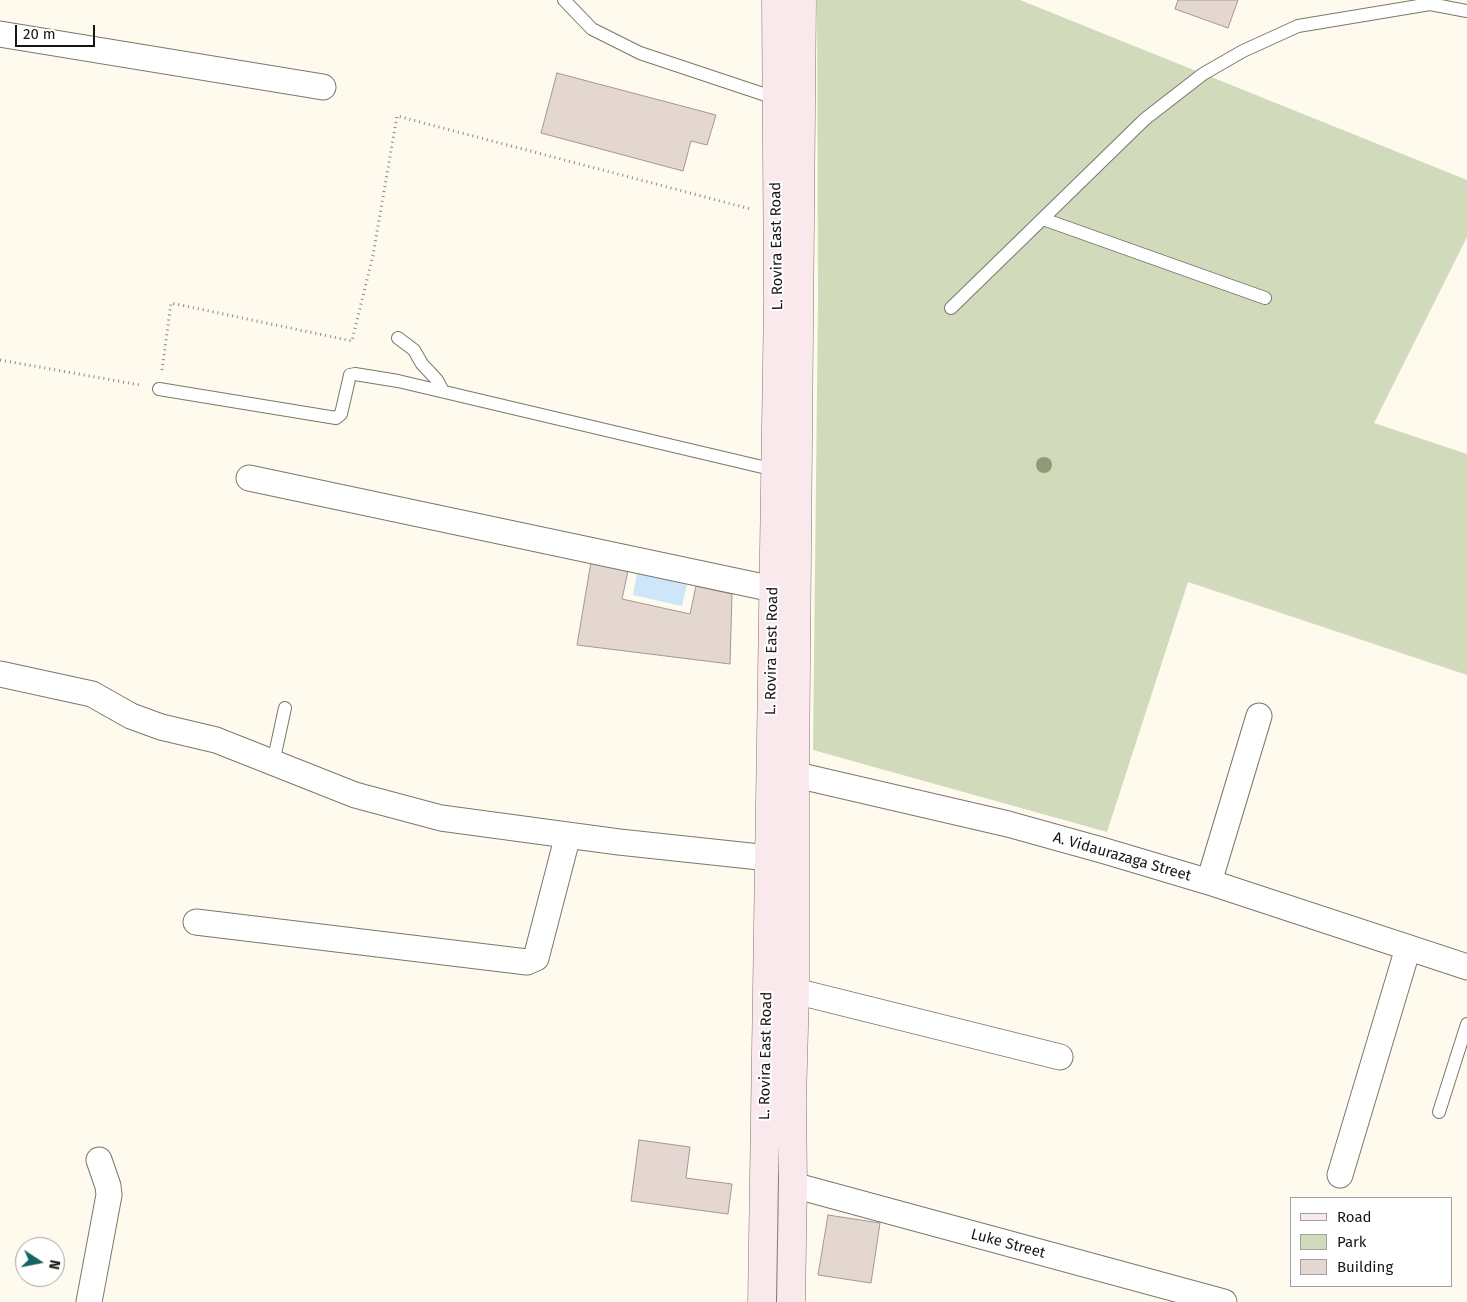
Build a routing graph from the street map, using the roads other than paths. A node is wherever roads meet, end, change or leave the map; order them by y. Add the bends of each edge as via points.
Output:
1 (564, 0) edge
2 (776, 0) edge
3 (802, 0) edge
4 (1467, 11) edge
5 (0, 34) edge
6 (323, 87) dead end
7 (775, 98) junction
8 (1043, 218) junction
9 (1265, 298) dead end
10 (951, 308) dead end
11 (398, 338) dead end
12 (160, 389) road end
13 (443, 391) junction
14 (775, 470) junction
15 (249, 478) dead end
16 (773, 590) junction
17 (0, 674) edge
18 (285, 708) dead end
19 (1259, 716) dead end
20 (273, 763) junction
21 (783, 772) junction
22 (568, 835) junction
23 (769, 858) junction
24 (1209, 882) junction
25 (196, 922) dead end
26 (1408, 948) junction
27 (1467, 967) edge
28 (795, 991) junction
29 (1467, 1024) edge
30 (1060, 1057) dead end
31 (779, 1100) junction
32 (1439, 1112) dead end
33 (99, 1160) dead end
34 (1340, 1174) dead end
35 (793, 1185) junction
36 (89, 1302) edge
37 (762, 1302) edge
38 (791, 1302) edge
39 (1224, 1302) edge

1 - 7 lane via 592,29 640,53
2 - 7 main road, L. Rovira East Road
3 - 21 main road, L. Rovira East Road
4 - 8 lane via 1430,4 1298,26 1243,51 1204,74 1145,119
5 - 6 street
7 - 14 main road, L. Rovira East Road
8 - 9 lane
8 - 10 lane
11 - 13 lane via 414,350
12 - 13 lane via 336,418 341,414 352,374
13 - 14 lane
14 - 16 main road, L. Rovira East Road
15 - 16 street
16 - 21 main road, L. Rovira East Road
17 - 20 street via 92,694 138,719 216,740
18 - 20 lane
19 - 24 street
20 - 22 street via 355,795 441,818
21 - 23 main road, L. Rovira East Road
21 - 24 street, A. Vidaurazaga Street via 1008,824
21 - 28 main road, L. Rovira East Road
22 - 23 street
22 - 25 street via 536,958 526,962
23 - 31 main road, L. Rovira East Road
24 - 26 street, A. Vidaurazaga Street
26 - 27 street, A. Vidaurazaga Street
26 - 34 street
28 - 30 street
28 - 31 main road, L. Rovira East Road
29 - 32 lane
31 - 35 main road, L. Rovira East Road
31 - 37 main road, L. Rovira East Road
33 - 36 street via 109,1196
35 - 38 main road, L. Rovira East Road
35 - 39 street, Luke Street

